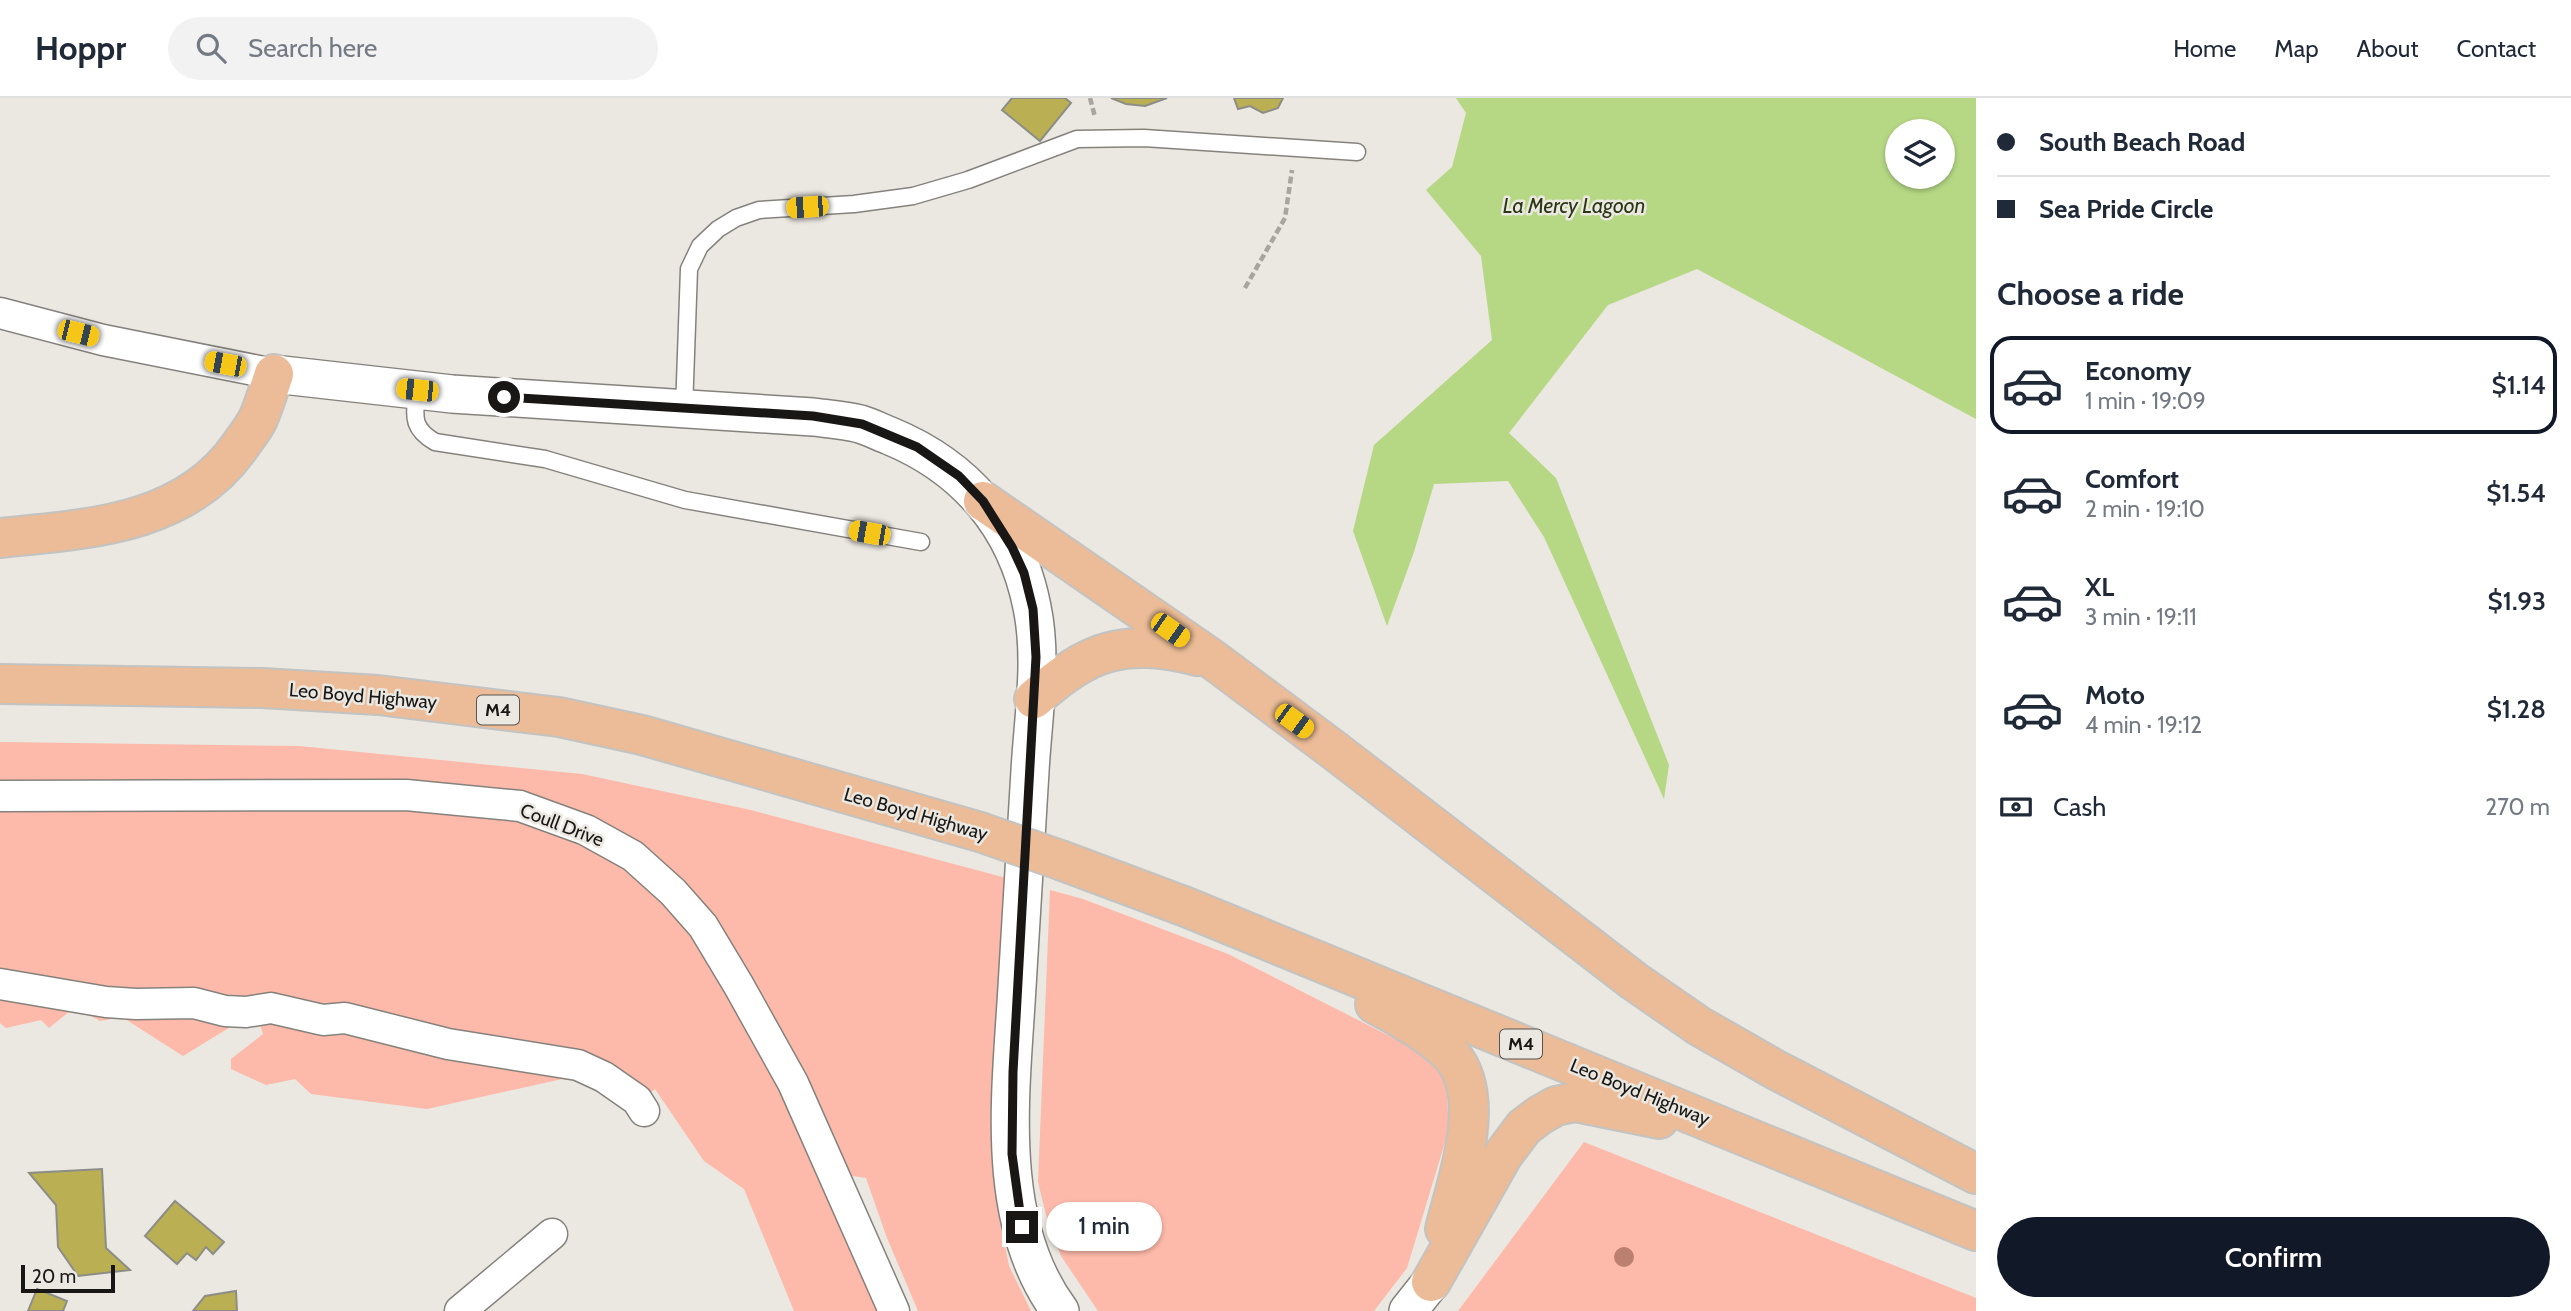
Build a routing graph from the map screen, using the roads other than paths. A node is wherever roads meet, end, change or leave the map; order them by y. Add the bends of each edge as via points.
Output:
1 (1357, 152) dead end
2 (0, 313) edge
3 (274, 374) junction
4 (417, 390) junction
5 (684, 410) junction
6 (983, 501) junction
7 (0, 538) edge
8 (921, 542) dead end
9 (1212, 659) junction
10 (0, 684) edge
11 (1034, 699) junction
12 (0, 796) edge
13 (1186, 907) junction
14 (0, 984) edge
15 (644, 1111) dead end
16 (1976, 1174) edge
17 (1903, 1200) junction
18 (1976, 1231) edge
19 (552, 1234) dead end
20 (1419, 1296) edge
21 (460, 1311) edge
22 (894, 1311) edge
23 (1060, 1311) edge

1 - 5 lane via 1144,138 1077,139 913,196 759,210 736,218 700,246 690,269
2 - 3 street via 103,340
3 - 4 street
3 - 7 main road via 257,421 229,462 197,491 121,523
4 - 5 street
4 - 8 lane via 416,425 435,442 545,459 685,500
5 - 6 street via 813,416 862,424 936,458
6 - 9 main road
6 - 11 street via 1024,573 1033,609
9 - 11 main road via 1143,647 1116,650 1089,658 1062,674
9 - 16 main road via 1699,1026
10 - 13 main road, Leo Boyd Highway / M4, bridge via 378,695 559,717 642,735 980,832
11 - 23 street via 1012,1154 1027,1248
12 - 22 street, Coull Drive via 406,795 520,806 586,830 633,856 703,926 739,986 793,1083
13 - 17 main road, Leo Boyd Highway / M4
13 - 20 main road via 1389,1011 1451,1054 1462,1072 1469,1107 1458,1179
14 - 15 street via 106,1002 194,1003 246,1012 271,1008 323,1020 345,1018 448,1044 578,1065 604,1076
17 - 18 main road, Leo Boyd Highway / M4
17 - 20 main road via 1667,1120 1575,1102 1556,1106 1524,1127
19 - 21 street

